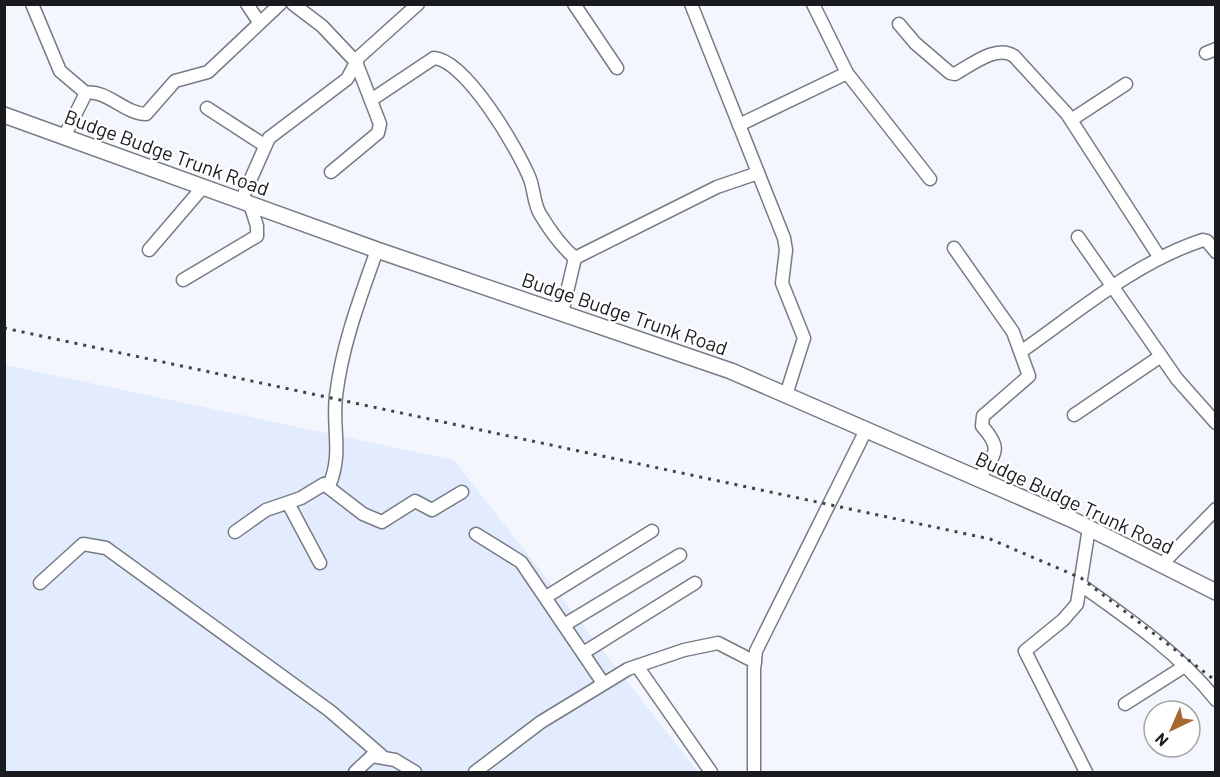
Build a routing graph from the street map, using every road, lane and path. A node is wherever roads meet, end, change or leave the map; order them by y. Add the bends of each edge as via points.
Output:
1 (32, 4) edge
2 (247, 4) edge
3 (280, 4) edge
4 (293, 4) edge
5 (418, 4) edge
6 (574, 4) edge
7 (691, 4) edge
8 (813, 4) edge
9 (259, 22) junction
10 (899, 24) dead end
11 (356, 62) junction
12 (616, 68) dead end
13 (847, 73) junction
14 (1126, 84) dead end
15 (86, 93) junction
16 (371, 100) junction
17 (207, 108) dead end
18 (4, 116) edge
19 (1071, 120) junction
20 (739, 124) junction
21 (64, 137) junction
22 (264, 145) junction
23 (331, 172) dead end
24 (758, 173) junction
25 (930, 179) dead end
26 (204, 187) junction
27 (245, 202) junction
28 (1078, 237) dead end
29 (954, 249) dead end
30 (149, 250) dead end
31 (377, 250) junction
32 (1215, 252) edge
33 (575, 258) junction
34 (1160, 258) junction
35 (183, 280) dead end
36 (1114, 287) junction
37 (562, 314) junction
38 (1022, 351) junction
39 (1161, 356) junction
40 (786, 395) junction
41 (1074, 415) dead end
42 (1215, 423) edge
43 (867, 430) junction
44 (979, 479) junction
45 (329, 486) junction
46 (462, 492) dead end
47 (288, 503) junction
48 (1215, 509) edge
49 (1089, 528) junction
50 (652, 531) dead end
51 (235, 532) dead end
52 (477, 534) dead end
53 (680, 555) dead end
54 (320, 563) dead end
55 (1161, 565) junction
56 (39, 583) dead end
57 (695, 583) dead end
58 (1081, 585) junction
59 (1215, 592) edge
60 (546, 597) junction
61 (564, 625) junction
62 (583, 653) junction
63 (755, 662) junction
64 (637, 666) junction
65 (1185, 666) junction
66 (603, 683) junction
67 (1215, 700) edge
68 (1125, 704) dead end
69 (382, 756) junction
70 (355, 772) edge
71 (415, 772) edge
72 (475, 772) edge
73 (711, 772) edge
74 (754, 772) edge
75 (1086, 772) edge

1 - 15 street via 60,71
2 - 9 street
3 - 9 street
4 - 11 street via 322,26
5 - 11 street
6 - 12 street
7 - 20 street
8 - 13 street
9 - 15 street via 208,72 175,81 146,114
10 - 19 street via 950,73 999,52 1008,52
11 - 16 street
11 - 22 street via 347,79 275,132
13 - 20 street
13 - 25 street
14 - 19 street
15 - 21 street
16 - 23 street via 380,124 378,133
16 - 33 street via 434,58 471,83 521,160 541,215
17 - 22 street
18 - 21 main road, Budge Budge Trunk Road
19 - 34 street
20 - 24 street
21 - 26 main road, Budge Budge Trunk Road
22 - 27 street
24 - 33 street via 717,187
24 - 40 street via 784,238 782,283 804,339
26 - 27 main road, Budge Budge Trunk Road
26 - 30 street
27 - 31 main road, Budge Budge Trunk Road
27 - 35 street via 257,226 256,236
28 - 36 street
29 - 38 street via 1003,315
31 - 37 main road, Budge Budge Trunk Road
31 - 45 street via 351,326 339,377 337,464
32 - 34 street via 1203,240
33 - 37 street
34 - 36 street
36 - 38 street
36 - 39 street
37 - 40 main road, Budge Budge Trunk Road via 731,371
38 - 44 street via 1028,380 983,416 981,422 996,445
39 - 41 street
39 - 42 street
40 - 43 main road, Budge Budge Trunk Road
43 - 44 main road, Budge Budge Trunk Road
43 - 63 street via 764,634
44 - 49 main road, Budge Budge Trunk Road
45 - 46 street via 363,514 382,522 415,501 432,510
45 - 47 street via 318,486
47 - 51 street via 266,510
47 - 54 street
48 - 55 street
49 - 55 main road, Budge Budge Trunk Road
49 - 58 street
50 - 60 street
52 - 60 street via 515,556
53 - 61 street
55 - 59 main road, Budge Budge Trunk Road
56 - 69 street via 83,544 106,548 330,711
57 - 62 street
58 - 65 street
58 - 75 street via 1074,609 1025,651
60 - 61 street
61 - 62 street
62 - 66 street
63 - 64 street via 718,643
63 - 74 street
64 - 66 street
64 - 73 street
65 - 67 street
65 - 68 street
66 - 72 street via 541,722
69 - 70 street via 372,756
69 - 71 street

